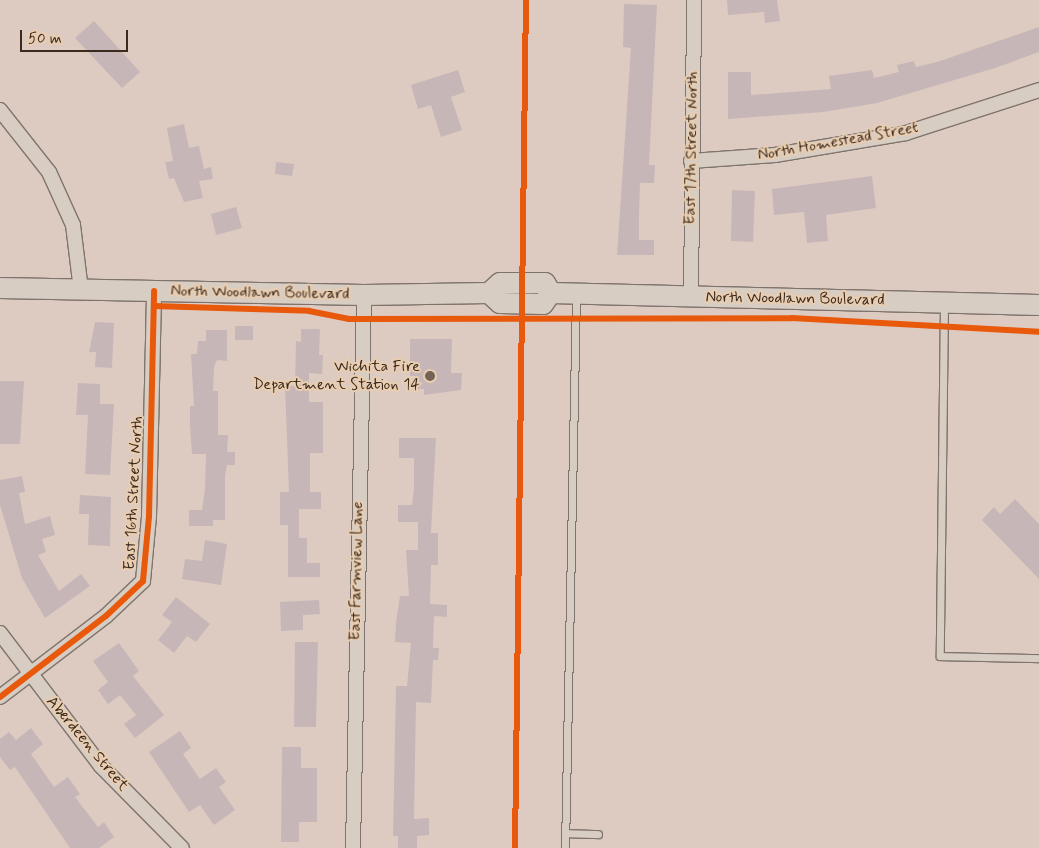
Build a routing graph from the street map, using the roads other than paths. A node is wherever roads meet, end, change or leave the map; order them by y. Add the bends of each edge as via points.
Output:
1 (694, 0) edge
2 (1039, 90) edge
3 (0, 110) edge
4 (691, 161) junction
5 (0, 288) edge
6 (81, 290) junction
7 (154, 291) junction
8 (364, 294) junction
9 (576, 294) junction
10 (691, 296) junction
11 (944, 303) junction
12 (1039, 305) edge
13 (0, 633) edge
14 (1039, 658) edge
15 (30, 674) junction
16 (0, 697) edge
17 (565, 833) junction
18 (598, 834) dead end
19 (182, 848) edge
20 (353, 848) edge
21 (565, 848) edge

1 - 4 street, East 17th Street North
2 - 4 street, North Homestead Street via 906,133 775,155
3 - 6 street via 49,172 73,225
4 - 10 street, East 17th Street North
5 - 6 main road, North Woodlawn Boulevard
6 - 7 main road, North Woodlawn Boulevard
7 - 8 main road, North Woodlawn Boulevard
7 - 15 street, East 16th Street North via 149,516 143,581 106,616
8 - 9 main road, North Woodlawn Boulevard via 489,292 500,283 544,283 551,294
8 - 20 street, East Farmview Lane
9 - 10 main road, North Woodlawn Boulevard
9 - 17 lane
10 - 11 main road, North Woodlawn Boulevard
11 - 12 main road, North Woodlawn Boulevard
11 - 14 lane via 940,656
13 - 15 street, Aberdeen Street
15 - 16 street, East 16th Street North
15 - 19 street, Aberdeen Street via 102,766
17 - 18 lane
17 - 21 lane

